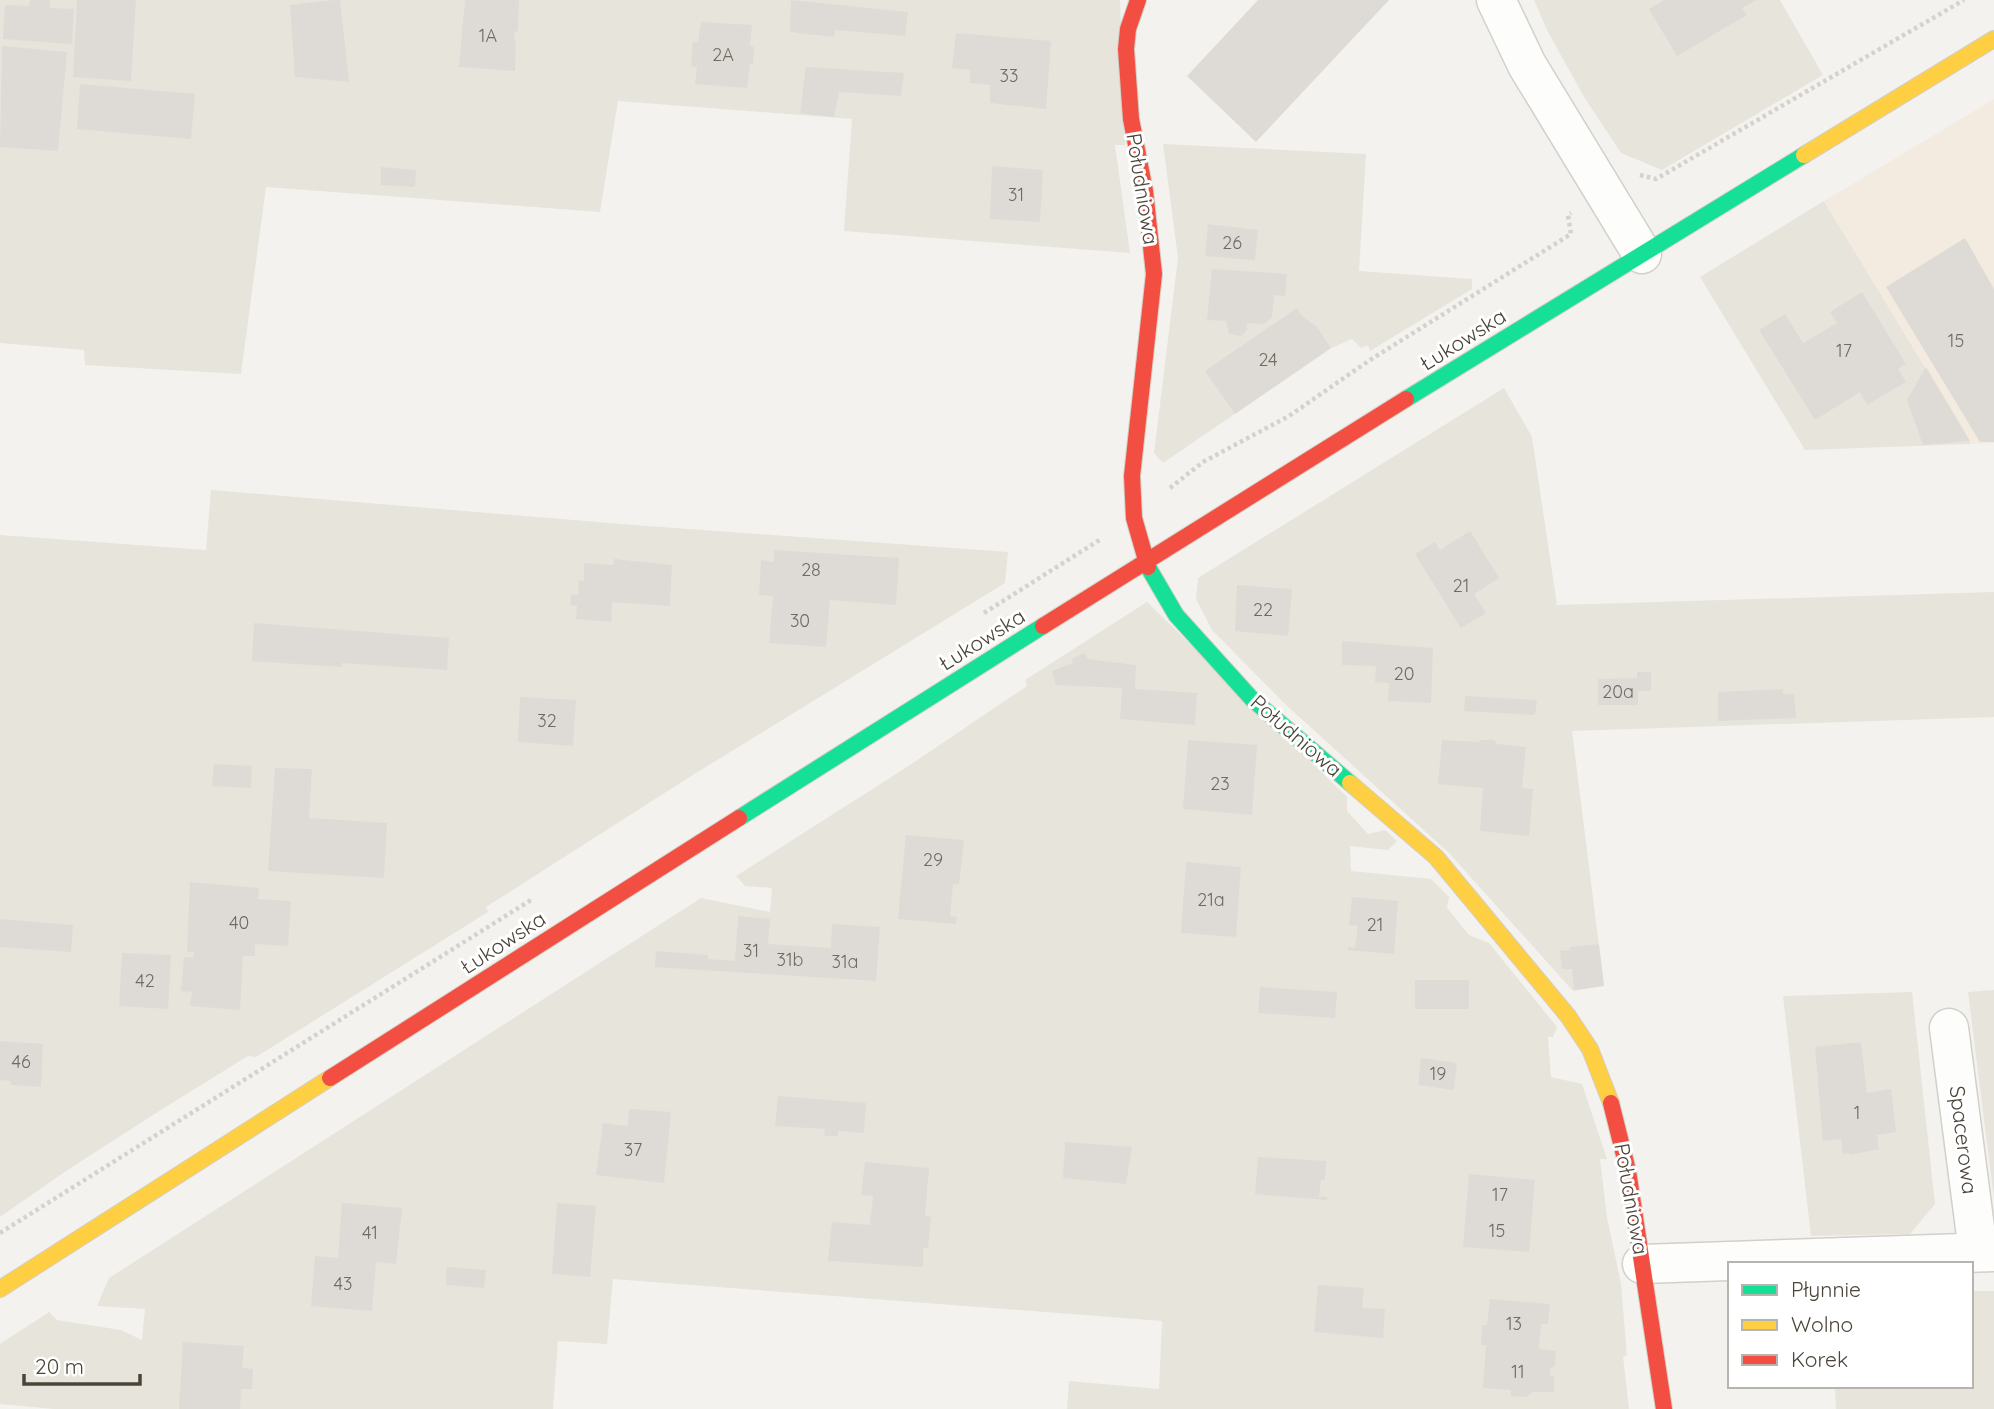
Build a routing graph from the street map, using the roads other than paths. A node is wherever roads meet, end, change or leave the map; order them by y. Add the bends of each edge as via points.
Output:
1 (1138, 0) edge
2 (1496, 0) edge
3 (1994, 39) edge
4 (1642, 254) junction
5 (1145, 561) junction
6 (1949, 1028) dead end
7 (1986, 1252) edge
8 (1642, 1264) junction
9 (0, 1289) edge
10 (1664, 1409) edge

1 - 5 main road, Południowa via 1126,49 1131,119 1154,274 1132,476 1134,518
2 - 4 street via 1527,65
3 - 4 main road, Łukowska
4 - 5 main road, Łukowska
5 - 8 main road, Południowa via 1176,615 1252,699 1436,857 1568,1016 1590,1049 1616,1117
5 - 9 main road, Łukowska
6 - 7 street, Spacerowa
7 - 8 street
8 - 10 main road, Południowa

